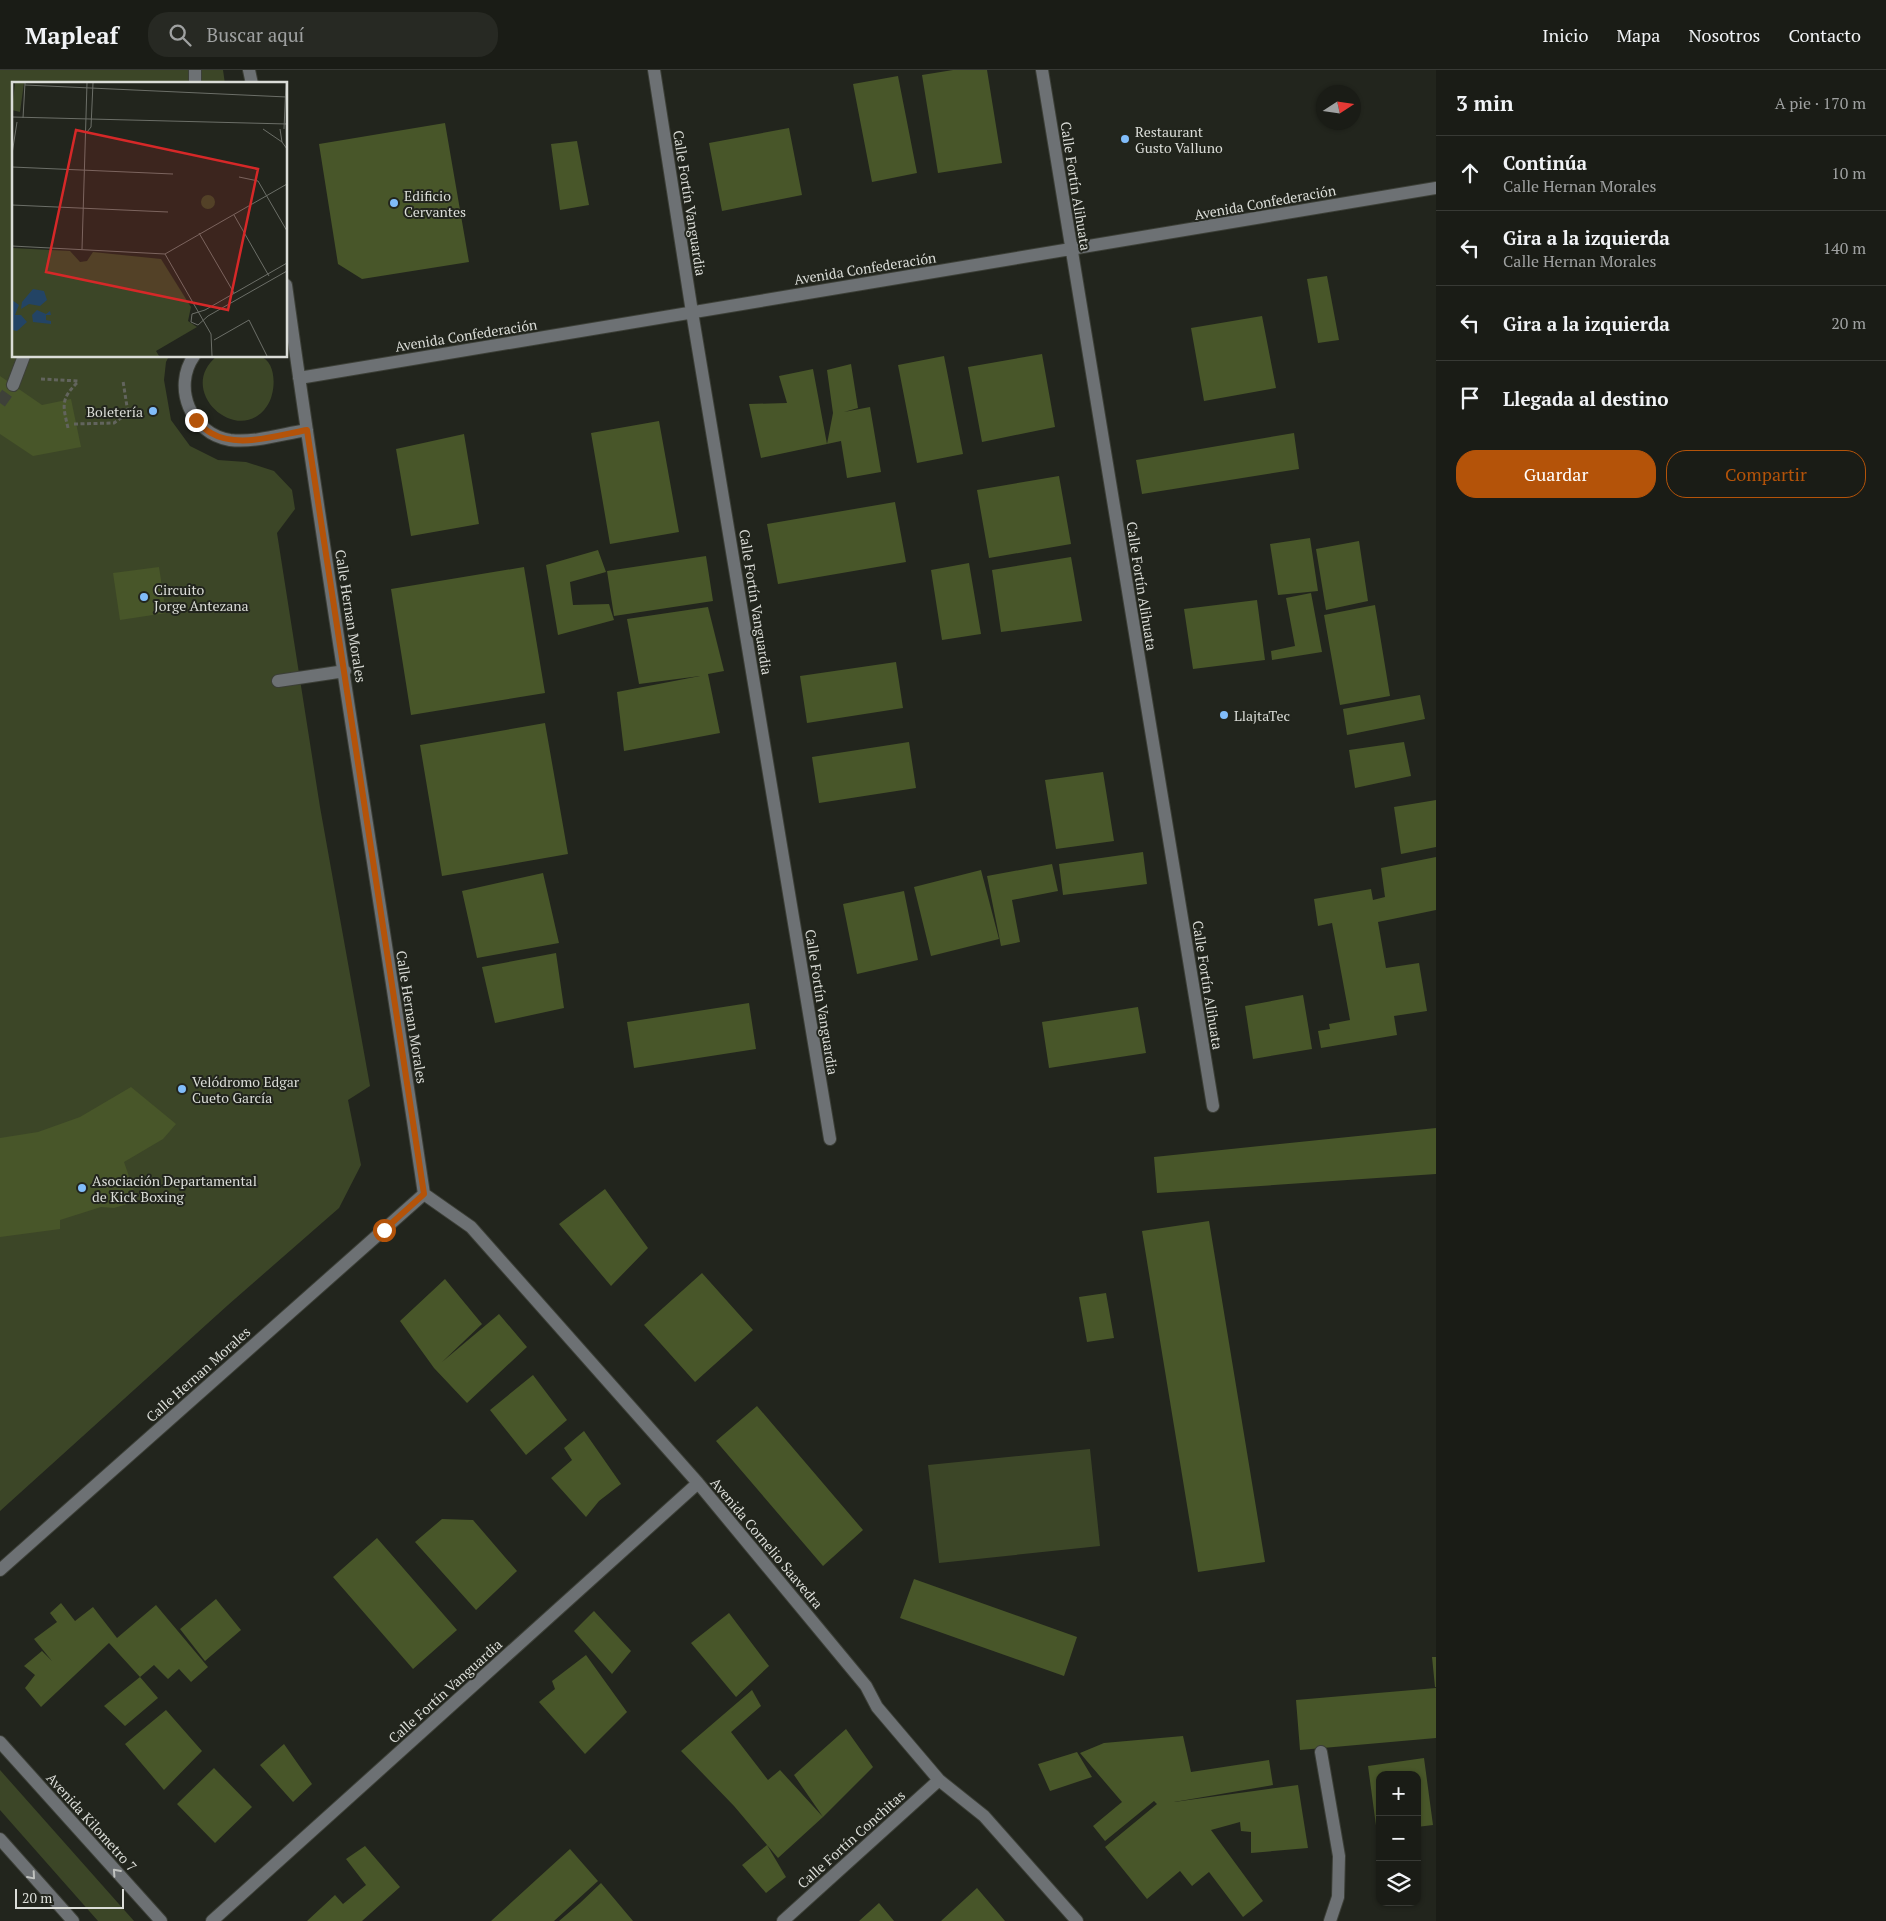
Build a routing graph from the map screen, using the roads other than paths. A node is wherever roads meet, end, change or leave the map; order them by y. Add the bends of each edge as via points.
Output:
1 (654, 70) edge
2 (1042, 70) edge
3 (1436, 188) edge
4 (1071, 249) junction
5 (288, 311) edge
6 (692, 312) junction
7 (289, 324) edge
8 (23, 358) edge
9 (193, 358) edge
10 (300, 378) junction
11 (13, 385) tunnel mouth
12 (307, 430) junction
13 (345, 672) junction
14 (278, 681) dead end
15 (1213, 1106) dead end
16 (830, 1139) dead end
17 (424, 1194) junction
18 (698, 1483) junction
19 (0, 1570) edge
20 (0, 1742) edge
21 (1322, 1752) dead end
22 (939, 1780) junction
23 (0, 1839) edge
24 (72, 1921) edge
25 (161, 1921) edge
26 (212, 1921) edge
27 (783, 1921) edge
28 (1077, 1921) edge
29 (1330, 1921) edge

1 - 6 street, Calle Fortín Vanguardia
2 - 4 street, Calle Fortín Alihuata
3 - 4 street, Avenida Confederación
4 - 6 street, Avenida Confederación
4 - 15 street, Calle Fortín Alihuata
5 - 7 street, Calle Hernan Morales
6 - 10 street, Avenida Confederación
6 - 16 street, Calle Fortín Vanguardia
7 - 10 street, Calle Hernan Morales
8 - 11 street
9 - 12 street via 184,383 186,402 196,420 210,433 228,440 248,440
10 - 12 street, Calle Hernan Morales
12 - 13 street, Calle Hernan Morales
13 - 14 street
13 - 17 street, Calle Hernan Morales
17 - 18 street, Avenida Cornelio Saavedra via 471,1227
17 - 19 street, Calle Hernan Morales
18 - 22 street, Avenida Cornelio Saavedra via 866,1686 877,1707
18 - 26 street, Calle Fortín Vanguardia
25 -> 20 street, Avenida Kilometro 7
21 - 29 street via 1339,1856 1338,1897
22 - 27 street, Calle Fortín Conchitas
22 - 28 street, Avenida Cornelio Saavedra via 984,1816
23 -> 24 street

